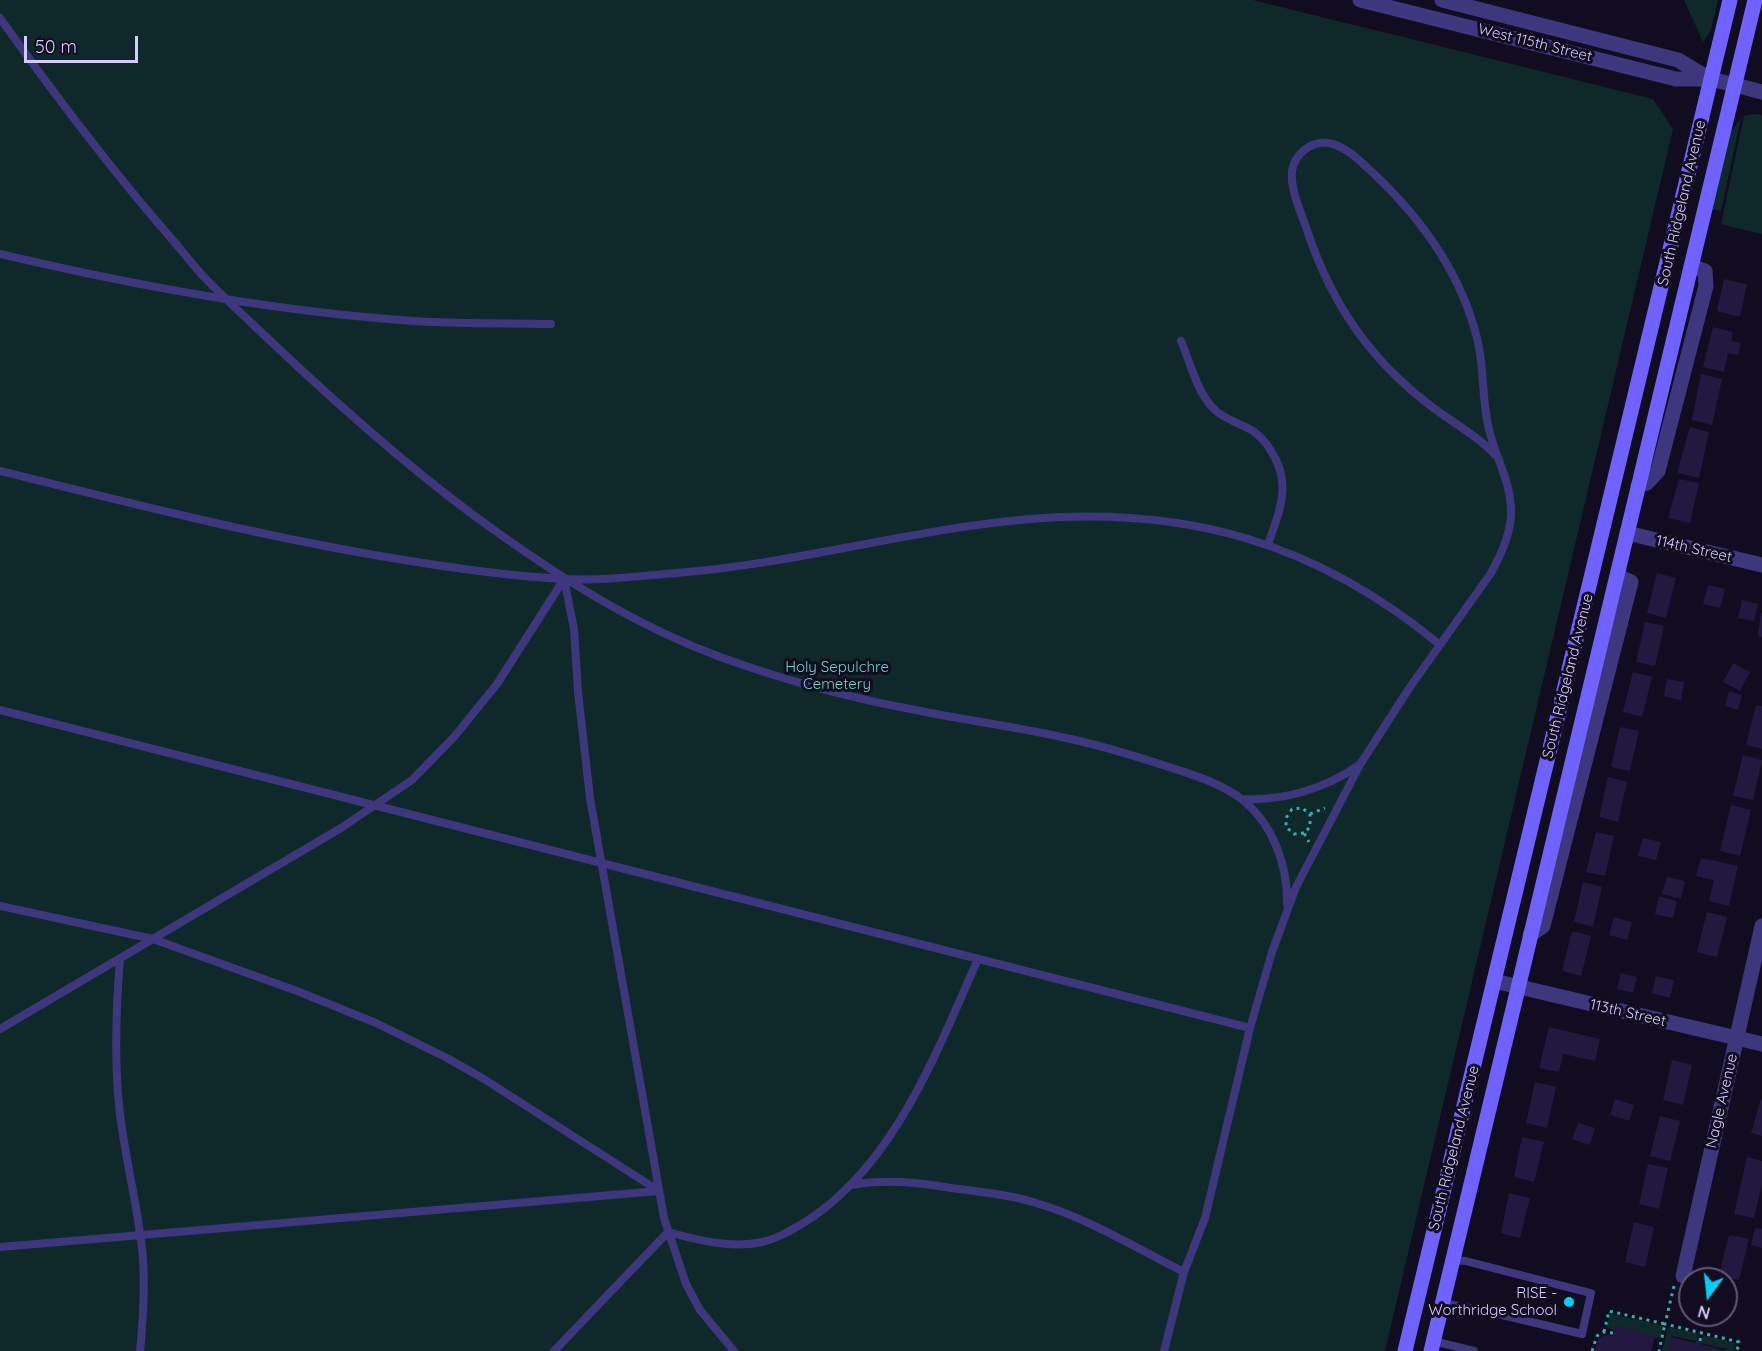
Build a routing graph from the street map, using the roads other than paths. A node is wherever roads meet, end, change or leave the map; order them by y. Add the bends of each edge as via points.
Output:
1 (1360, 0) edge
2 (1442, 0) edge
3 (1730, 0) edge
4 (1755, 0) edge
5 (0, 18) edge
6 (1711, 79) junction
7 (1735, 85) junction
8 (1762, 92) edge
9 (0, 254) edge
10 (228, 300) junction
11 (551, 324) dead end
12 (1181, 341) dead end
13 (1499, 459) junction
14 (0, 471) edge
15 (1627, 533) junction
16 (1268, 544) junction
17 (1762, 565) edge
18 (564, 579) junction
19 (1439, 644) junction
20 (0, 710) edge
21 (1361, 763) junction
22 (1242, 799) junction
23 (375, 806) junction
24 (601, 864) junction
25 (0, 906) edge
26 (1287, 911) junction
27 (1762, 926) edge
28 (153, 939) junction
29 (120, 959) junction
30 (978, 959) junction
31 (1494, 981) junction
32 (1518, 987) junction
33 (1250, 1028) junction
34 (0, 1029) edge
35 (1736, 1038) junction
36 (1762, 1044) edge
37 (851, 1185) junction
38 (659, 1191) junction
39 (668, 1232) junction
40 (140, 1236) junction
41 (0, 1247) edge
42 (1452, 1260) junction
43 (1681, 1267) edge
44 (1185, 1272) junction
45 (1442, 1303) junction
46 (1432, 1346) edge
47 (140, 1351) edge
48 (554, 1351) edge
49 (734, 1351) edge
50 (1164, 1351) edge
51 (1405, 1351) edge
52 (1474, 1351) edge

1 - 6 street, West 115th Street via 1676,79
2 - 6 street, West 115th Street via 1678,60
3 - 6 main road, South Ridgeland Avenue
4 - 7 main road, South Ridgeland Avenue
5 - 10 lane via 138,201
6 - 7 street, West 115th Street
6 - 31 main road, South Ridgeland Avenue
7 - 8 street, West 115th Street
7 - 15 main road, South Ridgeland Avenue
9 - 10 lane
10 - 11 lane via 414,321
10 - 18 lane via 321,390 417,471
12 - 16 lane via 1203,394 1215,410 1254,432 1279,463 1282,496
13 - 13 lane via 1487,445 1415,393 1373,352 1346,316 1315,252 1291,183 1300,152 1327,143 1348,153 1401,201 1434,244 1459,288 1477,337 1489,432
13 - 19 lane via 1510,494 1507,535 1491,573
14 - 18 lane via 332,548 459,569
15 - 17 street, 114th Street
15 - 32 main road, South Ridgeland Avenue
16 - 18 lane via 1208,528 1149,520 1030,519 712,571
16 - 19 lane via 1356,586
18 - 22 lane via 638,621 724,658 869,701 1109,748 1213,783
18 - 23 lane via 472,717 412,780
18 - 24 lane via 574,629 584,749
19 - 21 lane
20 - 23 lane
21 - 22 lane via 1344,775 1300,793
21 - 26 lane via 1313,852
22 - 26 lane via 1271,835 1284,872
23 - 24 lane
23 - 28 lane
24 - 30 lane
24 - 38 lane
25 - 28 lane
26 - 33 lane
27 - 35 street, Nagle Avenue
28 - 29 lane
28 - 38 lane via 307,994 412,1040 484,1079
29 - 34 lane
29 - 40 lane via 116,1019 119,1104
30 - 33 lane
30 - 37 lane via 941,1044 907,1107
31 - 32 street, 113th Street
31 - 51 main road, South Ridgeland Avenue
32 - 35 street, 113th Street
32 - 42 main road, South Ridgeland Avenue
33 - 44 lane via 1205,1218
35 - 36 street, 113th Street
35 - 43 street, Nagle Avenue
37 - 39 lane via 808,1220 762,1242 724,1243
37 - 44 lane via 901,1182 1035,1202 1075,1217
38 - 39 lane
38 - 40 lane
39 - 48 lane
39 - 49 lane via 700,1310
40 - 41 lane
40 - 47 lane via 144,1281
42 - 45 main road, South Ridgeland Avenue
42 - 45 lane via 1591,1293 1582,1334
44 - 50 lane
45 - 46 main road, South Ridgeland Avenue
46 - 52 lane

